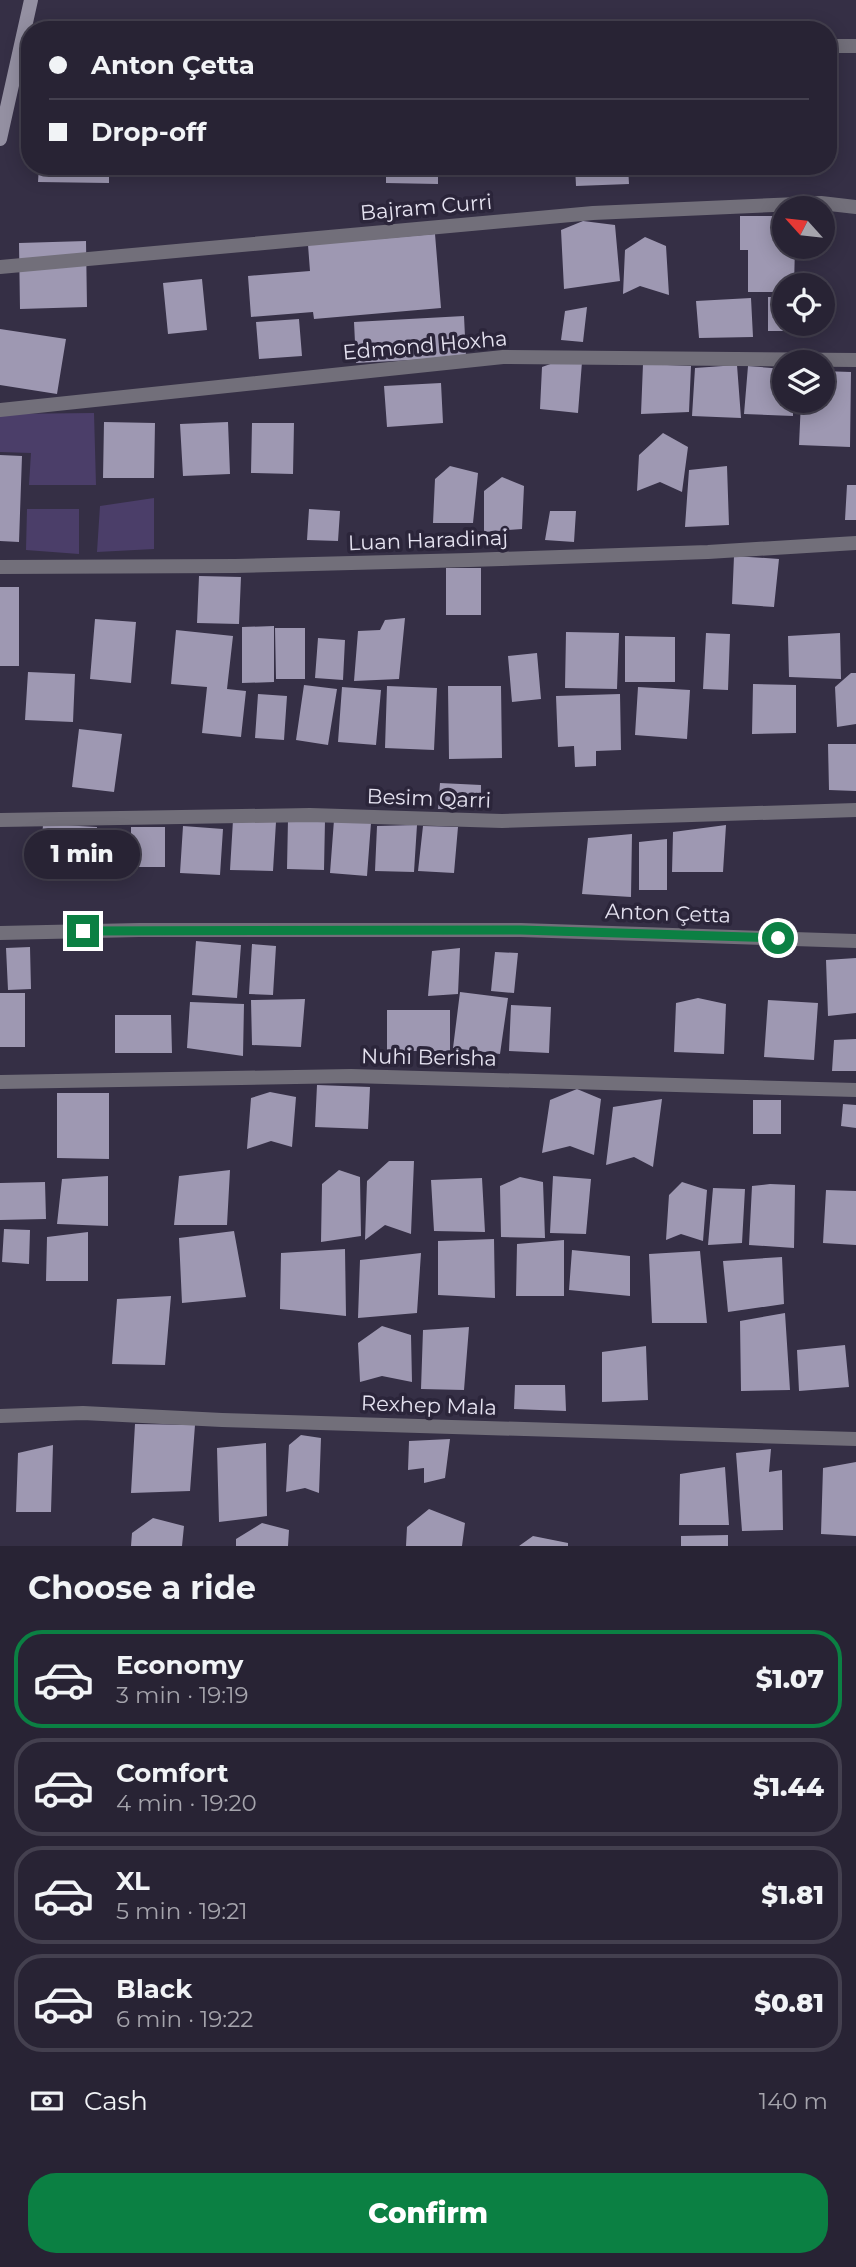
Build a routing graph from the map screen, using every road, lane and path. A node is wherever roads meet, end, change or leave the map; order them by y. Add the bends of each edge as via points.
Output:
1 (31, 0) edge
2 (28, 21) edge
3 (837, 46) edge
4 (856, 46) edge
5 (21, 63) edge
6 (0, 139) edge
7 (856, 207) edge
8 (0, 267) edge
9 (856, 360) edge
10 (0, 410) edge
11 (856, 543) edge
12 (0, 567) edge
13 (856, 810) edge
14 (0, 820) edge
15 (0, 933) edge
16 (856, 941) edge
17 (0, 1082) edge
18 (856, 1090) edge
19 (0, 1416) edge
20 (856, 1439) edge

1 - 2 street
3 - 4 street
5 - 6 street
7 - 8 street, Bajram Curri via 821,203 593,213
9 - 10 street, Edmond Hoxha via 503,358
11 - 12 street, Luan Haradinaj via 441,561
13 - 14 street, Besim Qarri via 502,821 310,815
15 - 16 street, Anton Çetta via 521,930
17 - 18 street, Nuhi Berisha via 351,1076
19 - 20 street, Rexhep Mala via 83,1413

